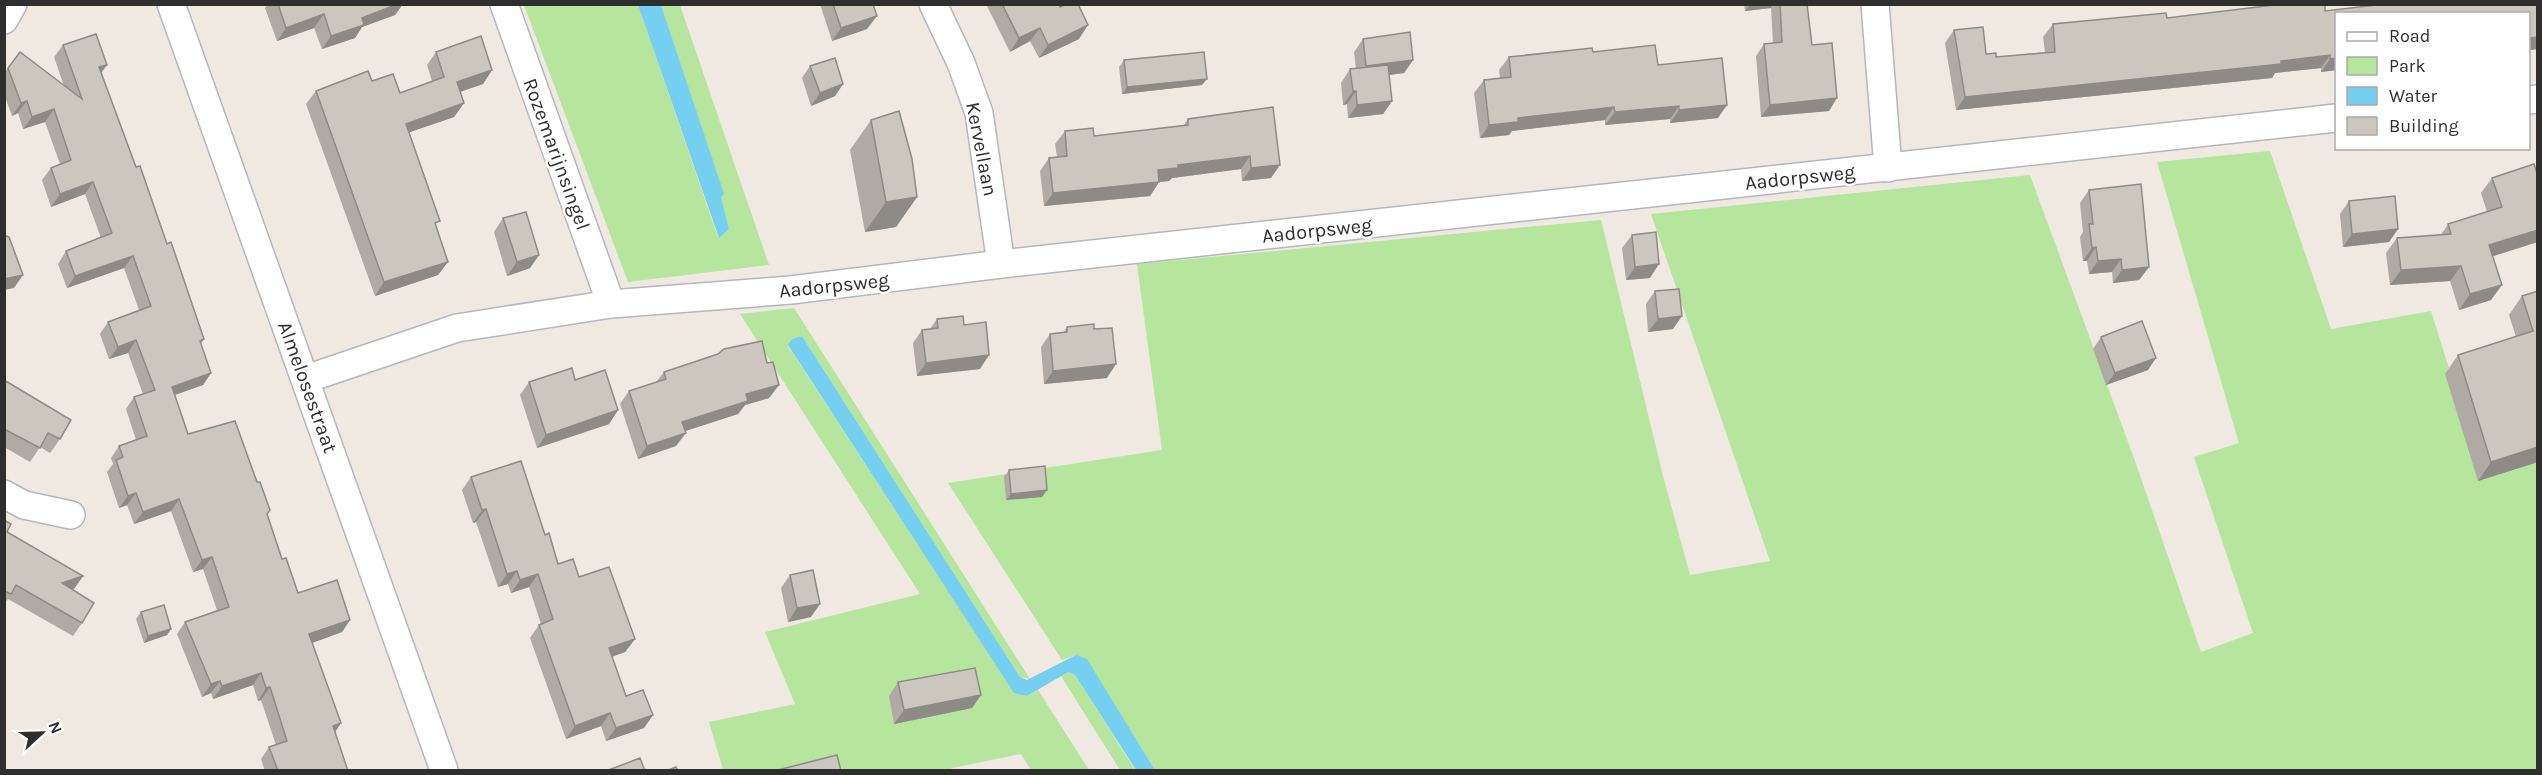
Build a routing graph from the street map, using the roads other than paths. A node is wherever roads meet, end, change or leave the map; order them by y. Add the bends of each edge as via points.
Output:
1 (13, 4) edge
2 (171, 4) edge
3 (504, 4) edge
4 (933, 4) edge
5 (1875, 4) edge
6 (4, 20) edge
7 (2335, 118) edge
8 (1888, 168) junction
9 (1001, 264) junction
10 (611, 304) junction
11 (306, 379) junction
12 (4, 494) edge
13 (71, 515) dead end
14 (444, 771) edge

1 - 6 street
2 - 11 street, Almelosestraat
3 - 10 street, Rozemarijnsingel
4 - 9 street, Kervellaan via 979,113
5 - 8 street
7 - 8 street, Aadorpsweg
8 - 9 street, Aadorpsweg
9 - 10 street, Aadorpsweg via 791,290
10 - 11 street, Aadorpsweg via 457,328
11 - 14 street, Almelosestraat
12 - 13 street via 24,505

